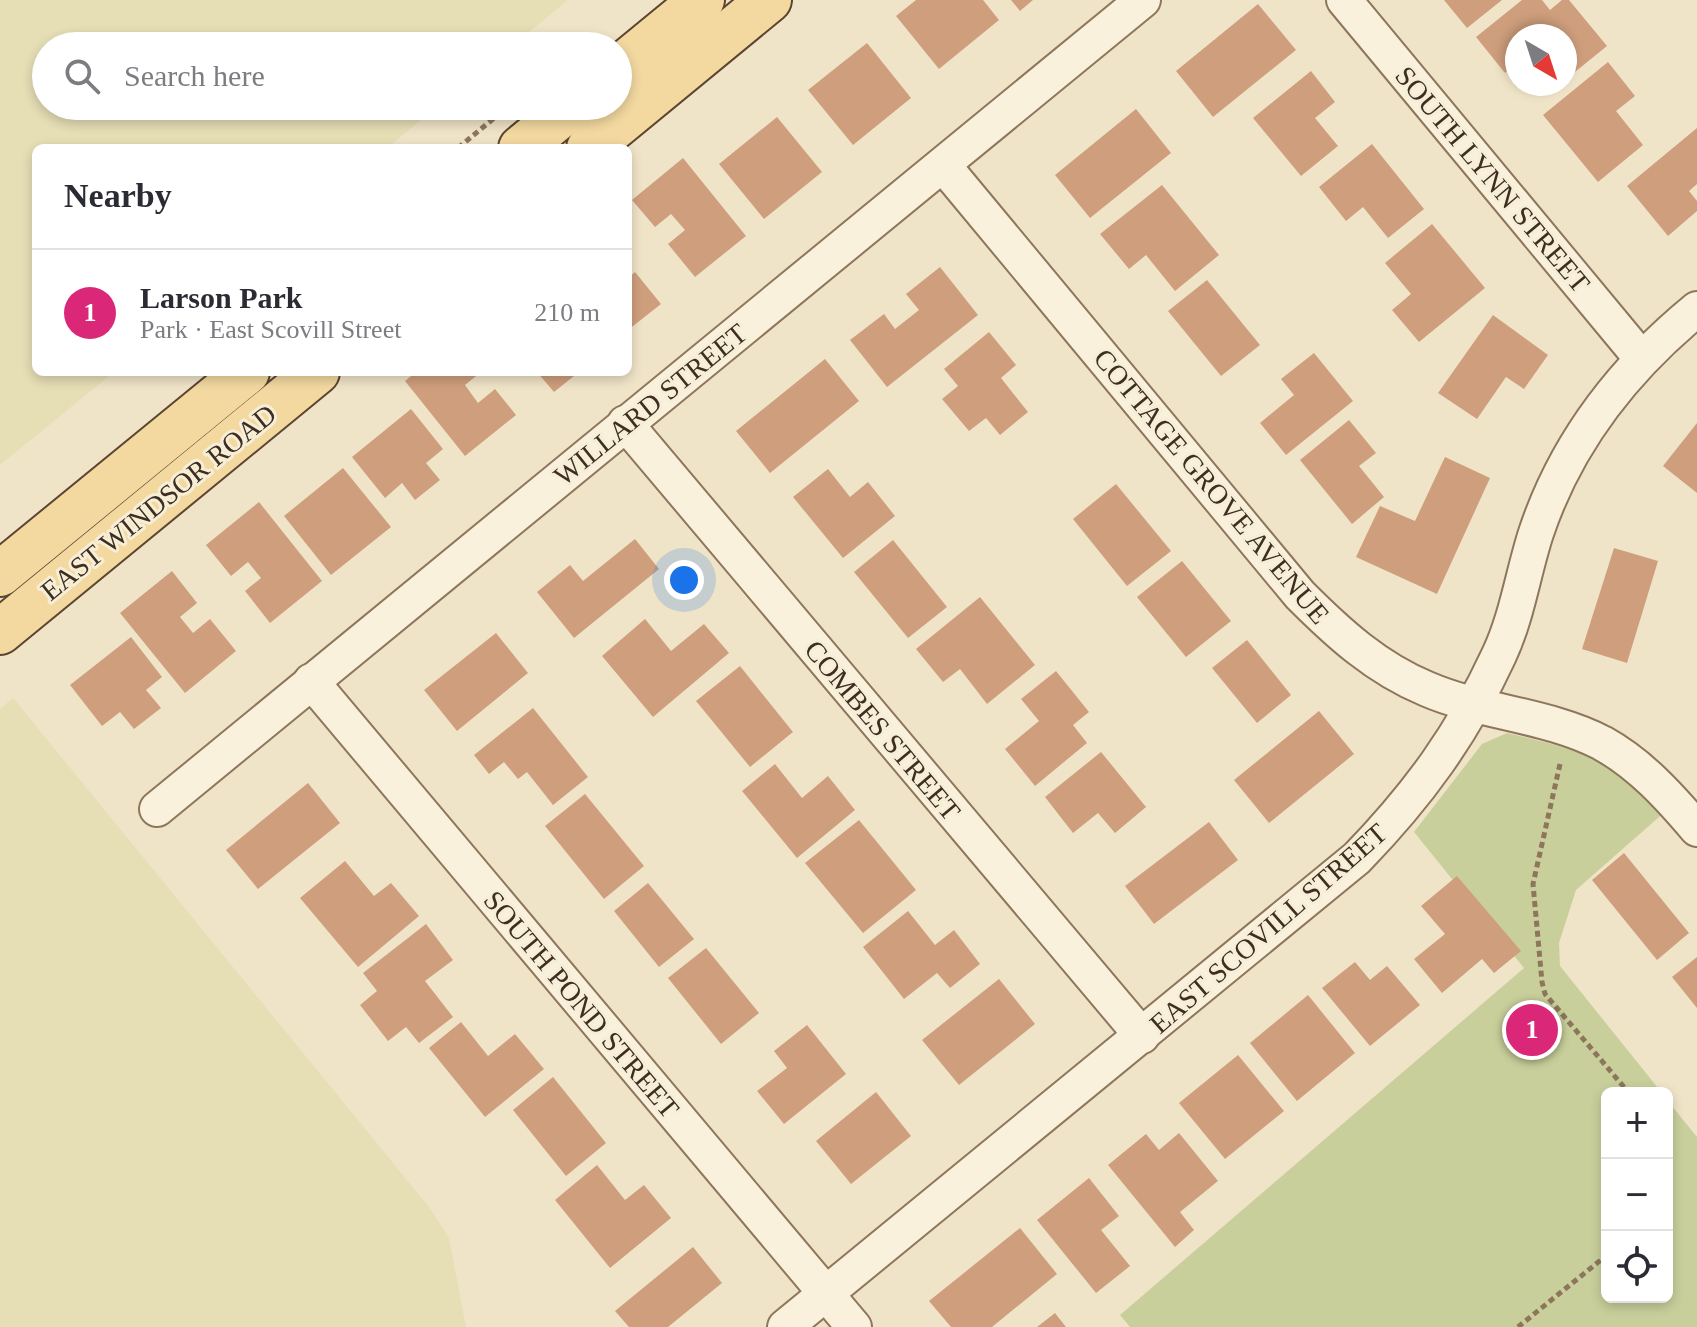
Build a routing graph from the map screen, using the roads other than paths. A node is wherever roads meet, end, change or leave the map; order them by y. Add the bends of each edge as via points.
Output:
1 (702, 0) edge
2 (769, 0) edge
3 (1143, 0) edge
4 (1344, 0) edge
5 (632, 58) edge
6 (632, 113) edge
7 (555, 120) edge
8 (623, 120) edge
9 (526, 144) edge
10 (594, 144) edge
11 (943, 165) junction
12 (1697, 309) edge
13 (1642, 359) junction
14 (242, 376) edge
15 (312, 376) edge
16 (625, 423) junction
17 (0, 574) edge
18 (0, 632) edge
19 (311, 681) junction
20 (1474, 703) junction
21 (157, 809) dead end
22 (1697, 829) edge
23 (1142, 1036) junction
24 (826, 1293) junction
25 (785, 1327) edge
26 (854, 1327) edge

1 - 5 main road
2 - 6 main road
3 - 11 street, WILLARD STREET
4 - 13 street, SOUTH LYNN STREET
7 - 9 main road
8 - 10 main road
11 - 16 street, WILLARD STREET
11 - 20 street, COTTAGE GROVE AVENUE via 1290,583 1340,635 1427,689
12 - 13 street, EAST SCOVILL STREET
13 - 20 street, EAST SCOVILL STREET via 1610,396 1562,472 1537,530 1501,652
14 - 17 main road, EAST WINDSOR ROAD
15 - 18 main road, EAST WINDSOR ROAD
16 - 19 street, WILLARD STREET
16 - 23 street, COMBES STREET
19 - 21 street, WILLARD STREET
19 - 24 street, SOUTH POND STREET
20 - 22 street, COTTAGE GROVE AVENUE via 1601,743 1666,793
20 - 23 street, EAST SCOVILL STREET via 1443,758 1357,858
23 - 24 street, EAST SCOVILL STREET
24 - 25 street, EAST SCOVILL STREET
24 - 26 street, SOUTH POND STREET

